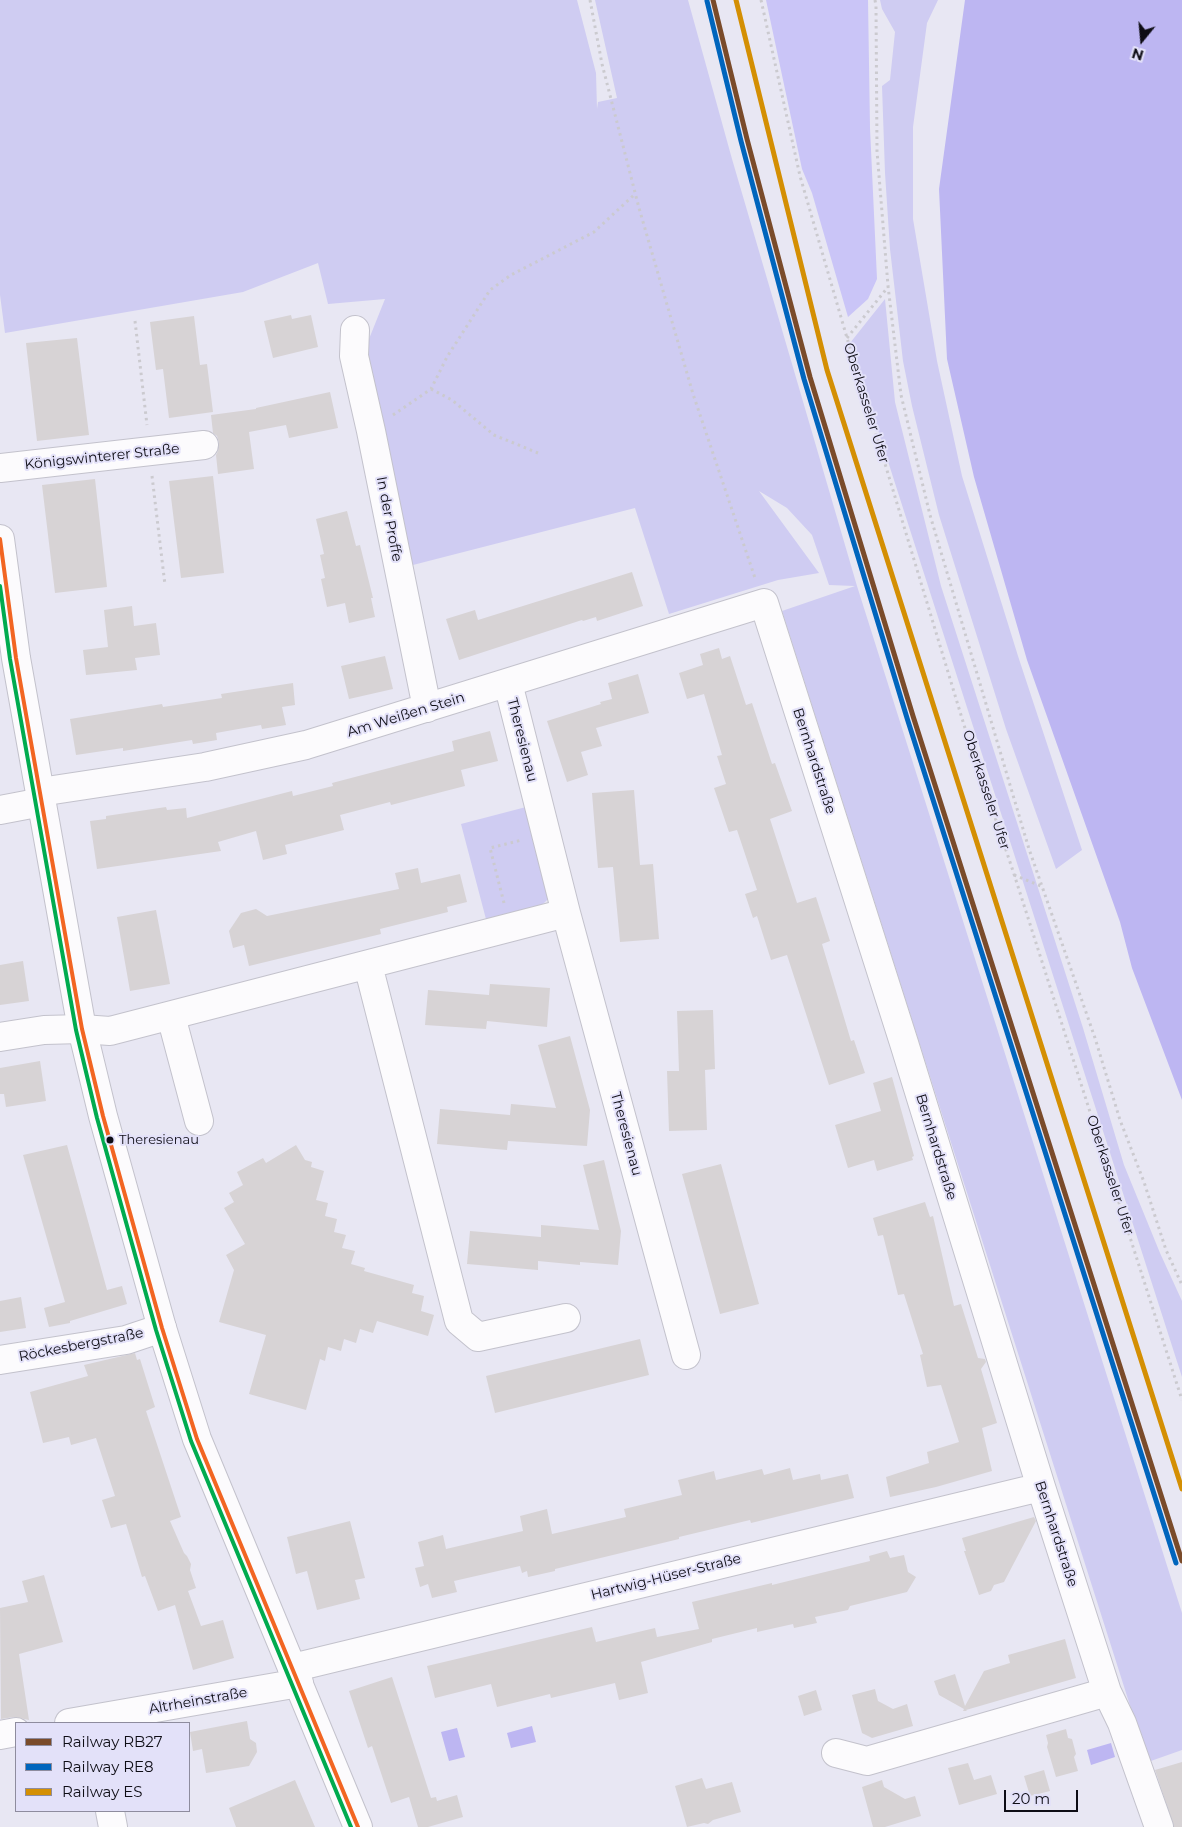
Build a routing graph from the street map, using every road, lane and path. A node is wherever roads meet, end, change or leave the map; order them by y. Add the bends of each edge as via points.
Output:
1 (590, 0) edge
2 (761, 0) edge
3 (875, 0) edge
4 (635, 194) junction
5 (888, 286) junction
6 (355, 330) dead end
7 (846, 338) junction
8 (430, 389) junction
9 (371, 431) junction
10 (204, 445) dead end
11 (538, 453) dead end
12 (0, 468) edge
13 (0, 540) edge
14 (764, 602) junction
15 (508, 683) junction
16 (427, 708) junction
17 (41, 797) junction
18 (0, 810) edge
19 (546, 834) junction
20 (1014, 874) junction
21 (1043, 888) junction
22 (566, 913) junction
23 (510, 928) junction
24 (368, 965) junction
25 (171, 1016) junction
26 (82, 1029) junction
27 (0, 1037) edge
28 (200, 1120) dead end
29 (1182, 1285) edge
30 (566, 1318) dead end
31 (162, 1328) junction
32 (686, 1354) dead end
33 (0, 1360) edge
34 (1182, 1400) edge
35 (1041, 1487) junction
36 (295, 1676) junction
37 (1107, 1692) junction
38 (96, 1721) edge
39 (82, 1722) edge
40 (15, 1732) edge
41 (0, 1734) edge
42 (836, 1753) dead end
43 (110, 1812) edge
44 (113, 1827) edge
45 (358, 1827) edge
46 (1159, 1827) edge

1 - 4 path via 602,64
2 - 7 path, Oberkasseler Ufer via 800,176
3 - 5 path via 877,151
4 - 8 path via 594,232 511,275 490,290
4 - 14 path via 693,394
5 - 7 path
5 - 21 path via 901,395 930,515
6 - 9 street, In der Proffe via 354,356
7 - 20 path, Oberkasseler Ufer via 964,725
8 - 9 path
8 - 11 path via 452,400 494,435
9 - 16 street, In der Proffe
10 - 12 street, Königswinterer Straße
13 - 17 street via 16,658
14 - 15 street, Am Weißen Stein
14 - 35 street, Bernhardstraße
15 - 16 street, Am Weißen Stein
15 - 19 street, Theresienau
16 - 17 street, Am Weißen Stein via 297,747
17 - 18 street, Am Weißen Stein
17 - 26 street
19 - 22 street, Theresienau
19 - 23 path via 490,848
20 - 21 path
20 - 34 path, Oberkasseler Ufer
21 - 29 path via 1120,1120 1166,1250
22 - 23 street
22 - 32 street, Theresienau
23 - 24 street
24 - 25 street
24 - 30 street via 459,1321 478,1337
25 - 26 street via 110,1031
25 - 28 street
26 - 27 street via 44,1030
26 - 31 street
31 - 33 street, Röckesbergstraße via 126,1340
31 - 36 street via 197,1439
35 - 36 street, Hartwig-Hüser-Straße
35 - 37 street, Bernhardstraße
36 - 38 street, Altrheinstraße
36 - 45 street
37 - 42 street via 867,1761
37 - 46 street, Bernhardstraße via 1122,1723
38 - 39 street, Altrheinstraße
40 - 41 street
43 - 44 street

